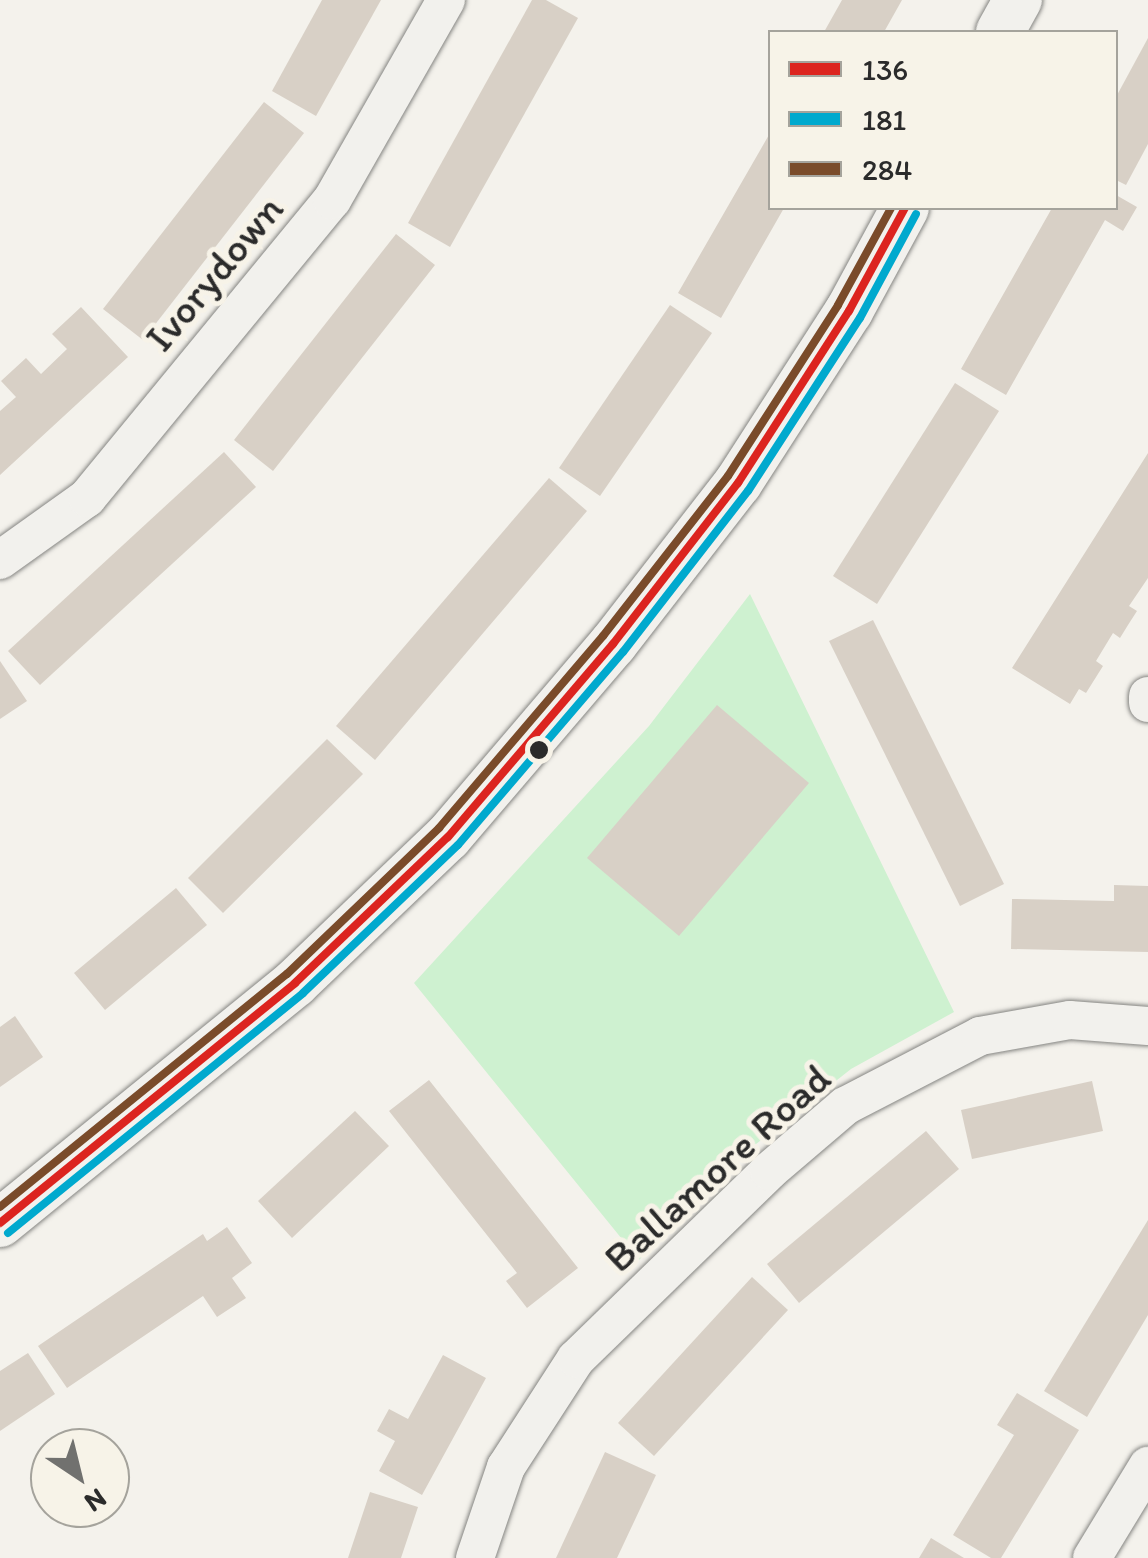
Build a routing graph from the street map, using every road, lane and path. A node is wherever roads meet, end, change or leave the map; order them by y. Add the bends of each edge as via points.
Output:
1 (446, 0) edge
2 (1018, 0) edge
3 (1001, 30) edge
4 (904, 210) edge
5 (0, 560) edge
6 (1148, 696) edge
7 (1148, 704) edge
8 (1148, 1026) edge
9 (0, 1223) edge
10 (1148, 1466) edge
11 (476, 1558) edge
12 (1092, 1558) edge

1 - 5 street, Ivorydown via 332,200 86,498
2 - 3 street
4 - 9 street via 738,483 614,644 448,837 296,983
6 - 7 street
8 - 11 street, Ballamore Road via 1070,1020 980,1036 846,1106 769,1171 576,1359 506,1468
10 - 12 street

